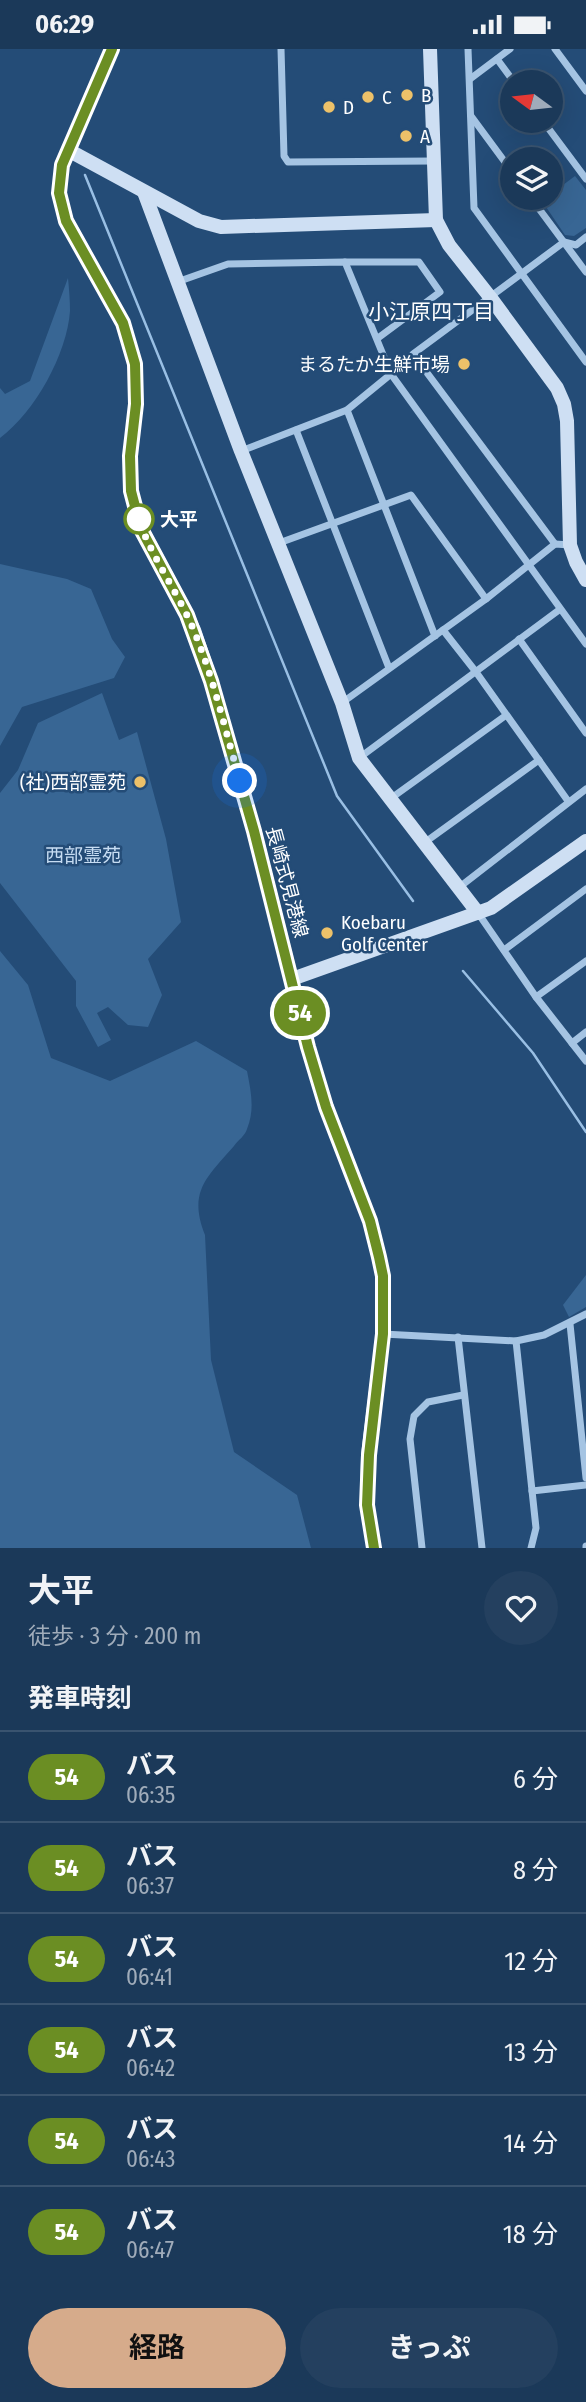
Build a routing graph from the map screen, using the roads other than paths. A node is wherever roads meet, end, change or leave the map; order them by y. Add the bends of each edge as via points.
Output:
1 (112, 49) edge
2 (281, 49) edge
3 (430, 49) edge
4 (468, 49) edge
5 (510, 49) edge
6 (555, 49) edge
7 (497, 59) junction
8 (505, 70) edge
9 (470, 79) junction
10 (586, 91) edge
11 (471, 115) junction
12 (552, 133) edge
13 (68, 150) junction
14 (500, 155) edge
15 (433, 161) junction
16 (586, 179) edge
17 (144, 192) junction
18 (540, 210) edge
19 (436, 221) junction
20 (586, 237) edge
21 (564, 242) junction
22 (345, 262) junction
23 (586, 272) edge
24 (520, 273) junction
25 (177, 282) junction
26 (490, 297) junction
27 (378, 338) junction
28 (586, 362) edge
29 (391, 374) junction
30 (347, 410) junction
31 (296, 430) junction
32 (241, 451) junction
33 (383, 503) junction
34 (333, 524) junction
35 (279, 543) junction
36 (563, 545) junction
37 (529, 564) junction
38 (586, 580) edge
39 (486, 599) junction
40 (559, 610) junction
41 (443, 630) junction
42 (435, 636) junction
43 (519, 639) junction
44 (586, 644) edge
45 (389, 668) junction
46 (476, 672) junction
47 (342, 703) junction
48 (505, 716) junction
49 (586, 733) edge
50 (359, 758) junction
51 (539, 760) junction
52 (586, 789) edge
53 (390, 799) junction
54 (568, 801) junction
55 (586, 841) edge
56 (424, 843) junction
57 (457, 889) junction
58 (586, 889) edge
59 (478, 913) junction
60 (504, 950) junction
61 (586, 961) edge
62 (292, 979) junction
63 (536, 997) junction
64 (586, 1033) edge
65 (572, 1043) junction
66 (586, 1061) edge
67 (586, 1314) edge
68 (570, 1324) junction
69 (383, 1334) junction
70 (458, 1337) junction
71 (516, 1341) junction
72 (463, 1395) junction
73 (586, 1478) edge
74 (586, 1485) edge
75 (532, 1491) junction
76 (374, 1548) edge
77 (422, 1548) edge
78 (482, 1548) edge
79 (531, 1548) edge

1 - 13 street, 長崎式見港線
2 - 15 street via 284,156 288,162
3 - 15 street
4 - 9 street
5 - 7 street
6 - 10 street
7 - 8 street
7 - 9 street
9 - 11 street
11 - 14 street
11 - 24 street via 474,208
12 - 16 street
13 - 17 street
13 - 62 street, 長崎式見港線 via 59,193 66,221 123,323 135,364 131,491 141,529 185,611 211,681
15 - 19 street
17 - 19 street via 199,221 221,227
17 - 25 street
18 - 21 street
19 - 26 street
20 - 21 street via 576,245
21 - 23 street
21 - 24 street
22 - 25 street via 228,264
22 - 27 street
22 - 27 street via 419,262 440,292
24 - 26 street
24 - 28 street
25 - 32 street
26 - 36 street via 564,404
26 - 36 street via 413,354
27 - 29 street
29 - 30 street
29 - 37 street
30 - 31 street
30 - 33 street
31 - 32 street
31 - 34 street
32 - 35 street
33 - 34 street
33 - 39 street via 411,495
33 - 42 street
34 - 35 street
34 - 45 street
35 - 47 street
36 - 37 street
36 - 38 street
37 - 39 street
37 - 40 street
39 - 41 street
40 - 43 street
40 - 44 street
41 - 42 street
41 - 46 street
42 - 45 street
43 - 46 street
43 - 49 street
45 - 47 street
46 - 48 street
46 - 50 street
47 - 50 street
48 - 51 street
48 - 53 street
50 - 53 street
51 - 54 street
51 - 56 street
52 - 54 street
53 - 56 street
54 - 57 street
55 - 59 street
56 - 57 street
57 - 59 street
58 - 60 street
59 - 60 street
59 - 62 street
60 - 63 street
61 - 63 street
62 - 69 street, 長崎式見港線 via 326,1107 370,1221 383,1276
63 - 65 street
64 - 65 street
65 - 66 street
67 - 68 street
68 - 71 street
68 - 73 street
69 - 70 street
69 - 76 street, 長崎式見港線 via 369,1455 367,1505
70 - 71 street
70 - 72 street
71 - 75 street
72 - 77 street via 428,1402 414,1416 410,1439
72 - 78 street
74 - 75 street
75 - 79 street via 536,1528

